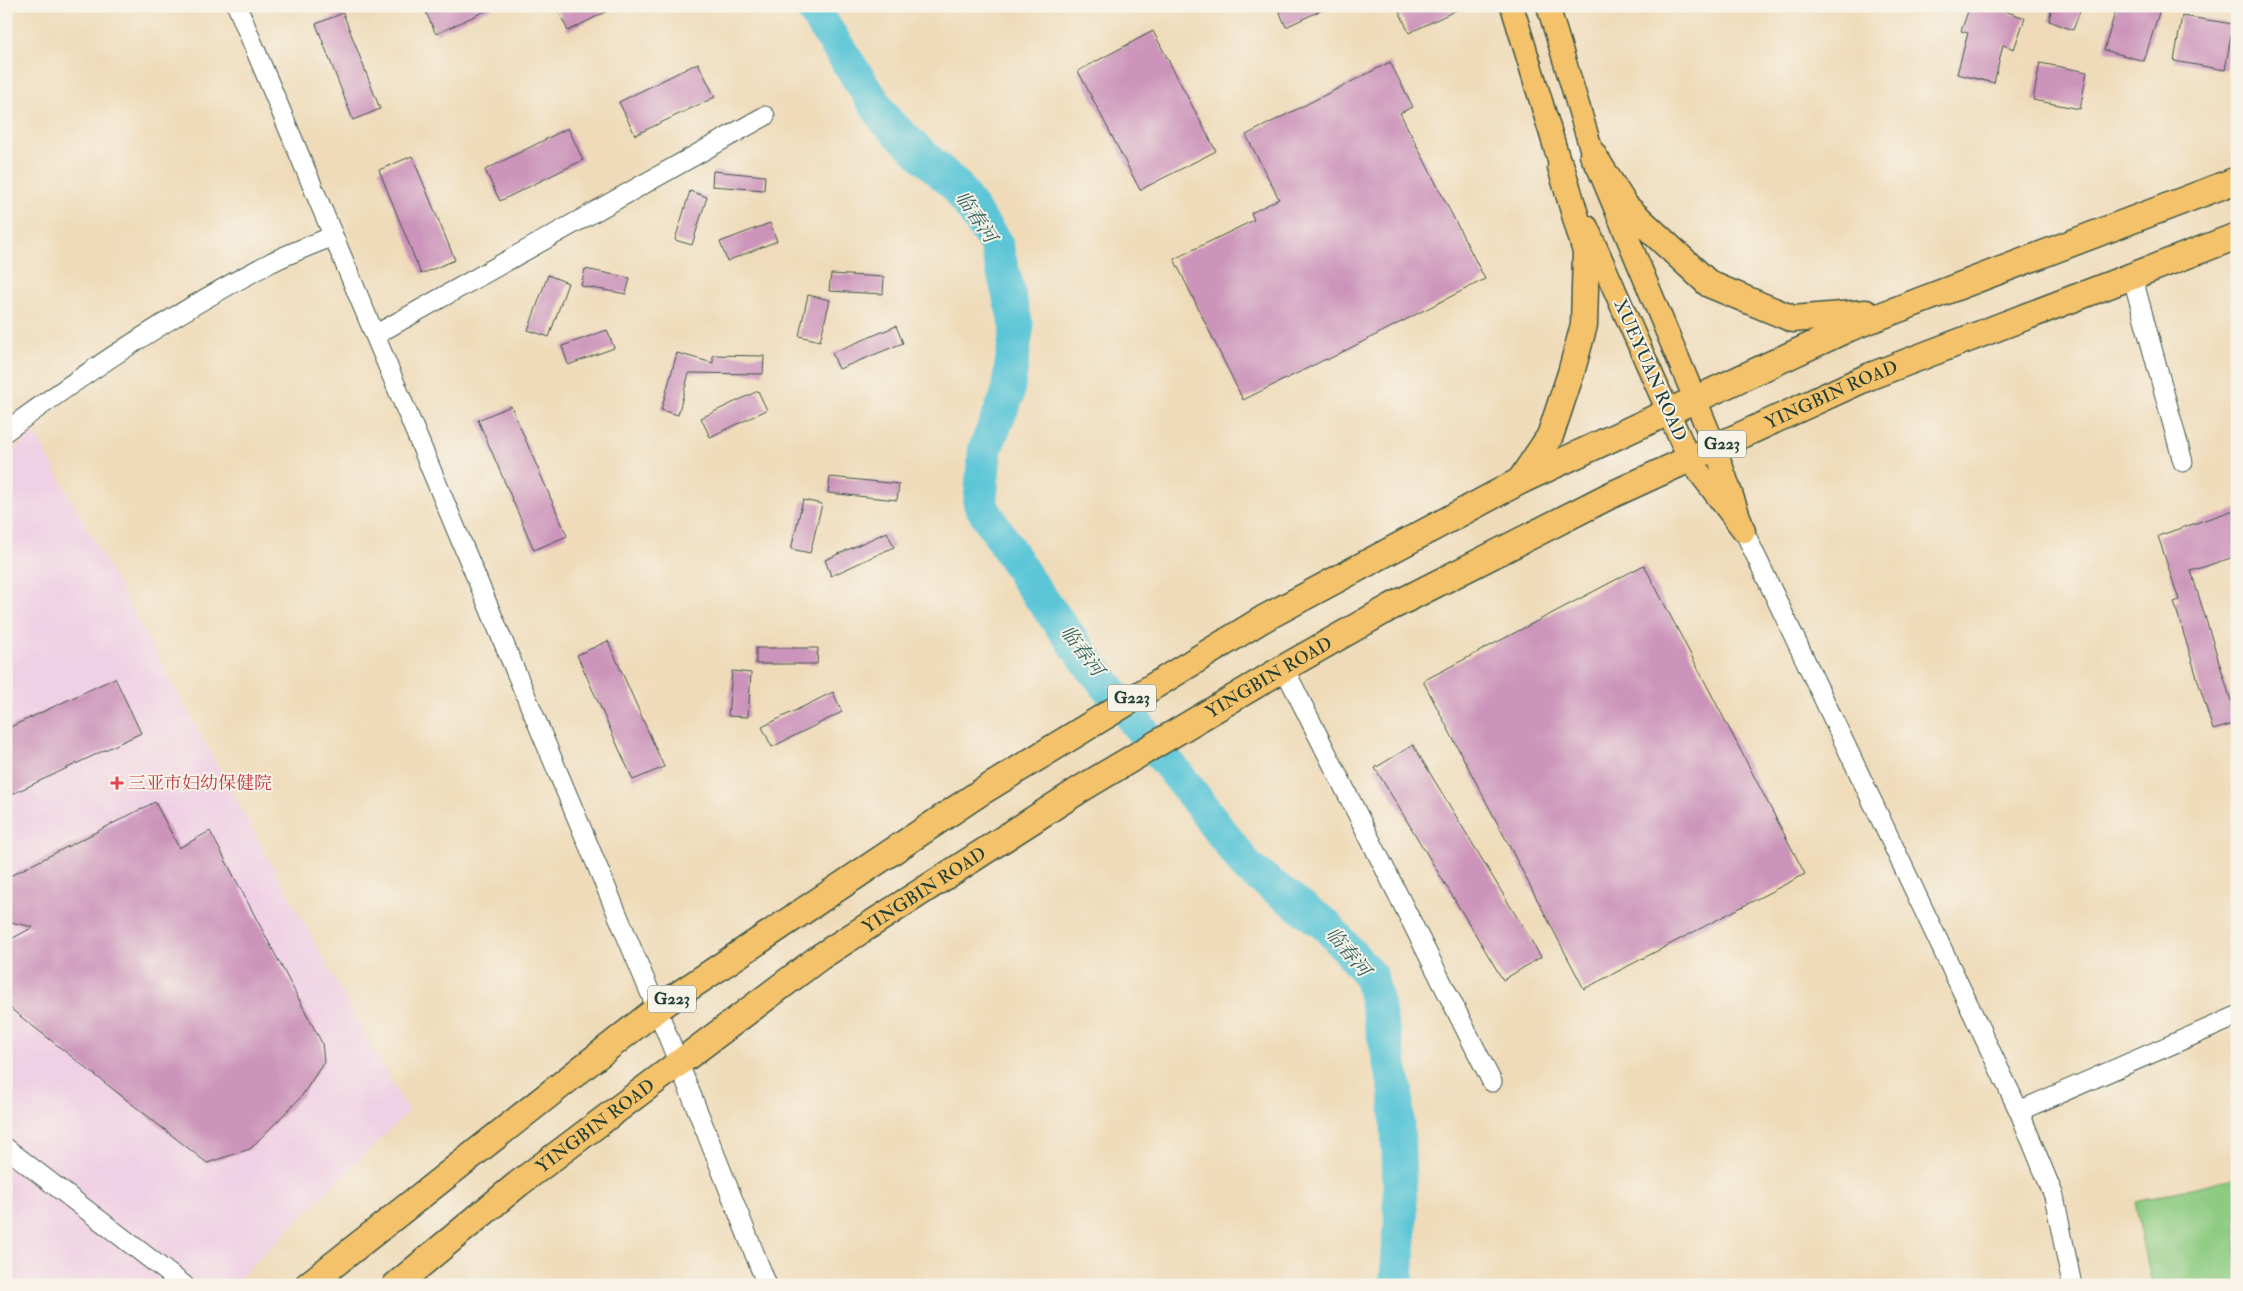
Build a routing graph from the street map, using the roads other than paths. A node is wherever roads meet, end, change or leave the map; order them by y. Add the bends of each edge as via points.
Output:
1 (237, 6) edge
2 (1512, 6) edge
3 (1548, 6) edge
4 (765, 116) dead end
5 (1593, 154) junction
6 (1561, 167) junction
7 (2237, 180) edge
8 (333, 236) junction
9 (2237, 236) edge
10 (2132, 275) junction
11 (1894, 310) junction
12 (375, 335) junction
13 (1694, 399) junction
14 (1668, 412) junction
15 (6, 431) edge
16 (1715, 447) junction
17 (1689, 459) junction
18 (2183, 462) dead end
19 (1520, 481) junction
20 (1744, 531) junction
21 (1284, 668) junction
22 (657, 1009) junction
23 (2237, 1016) edge
24 (679, 1061) junction
25 (1492, 1082) dead end
26 (2019, 1111) junction
27 (6, 1148) edge
28 (184, 1285) edge
29 (308, 1285) edge
30 (396, 1285) edge
31 (768, 1285) edge
32 (2072, 1285) edge

1 - 8 street
2 - 6 main road, XUEYUAN ROAD
3 - 5 main road, XUEYUAN ROAD
4 - 12 street
5 - 11 highway via 1625,206 1709,284 1793,319
5 - 13 main road, XUEYUAN ROAD
6 - 14 main road, XUEYUAN ROAD
6 - 19 highway via 1586,252 1584,325 1550,436
7 - 11 highway, G223
8 - 12 street
8 - 15 street via 271,263 183,312 77,379
9 - 10 highway, YINGBIN ROAD / G223
10 - 16 highway, YINGBIN ROAD / G223 via 1868,376
10 - 18 street
11 - 13 highway, G223
12 - 22 street
13 - 14 highway, G223
13 - 16 main road, XUEYUAN ROAD
14 - 17 main road, XUEYUAN ROAD
14 - 19 highway, G223
16 - 17 highway, YINGBIN ROAD / G223
16 - 20 main road, XUEYUAN ROAD
17 - 20 main road, XUEYUAN ROAD
17 - 21 highway, YINGBIN ROAD / G223 via 1399,603
19 - 22 highway, G223 via 1263,619 1059,743
20 - 26 street
21 - 24 highway, YINGBIN ROAD / G223 via 1084,787 820,957
21 - 25 street
22 - 24 street
22 - 29 highway, G223
23 - 26 street
24 - 30 highway, YINGBIN ROAD / G223 via 518,1184
24 - 31 street
26 - 32 street via 2054,1196
27 - 28 street

